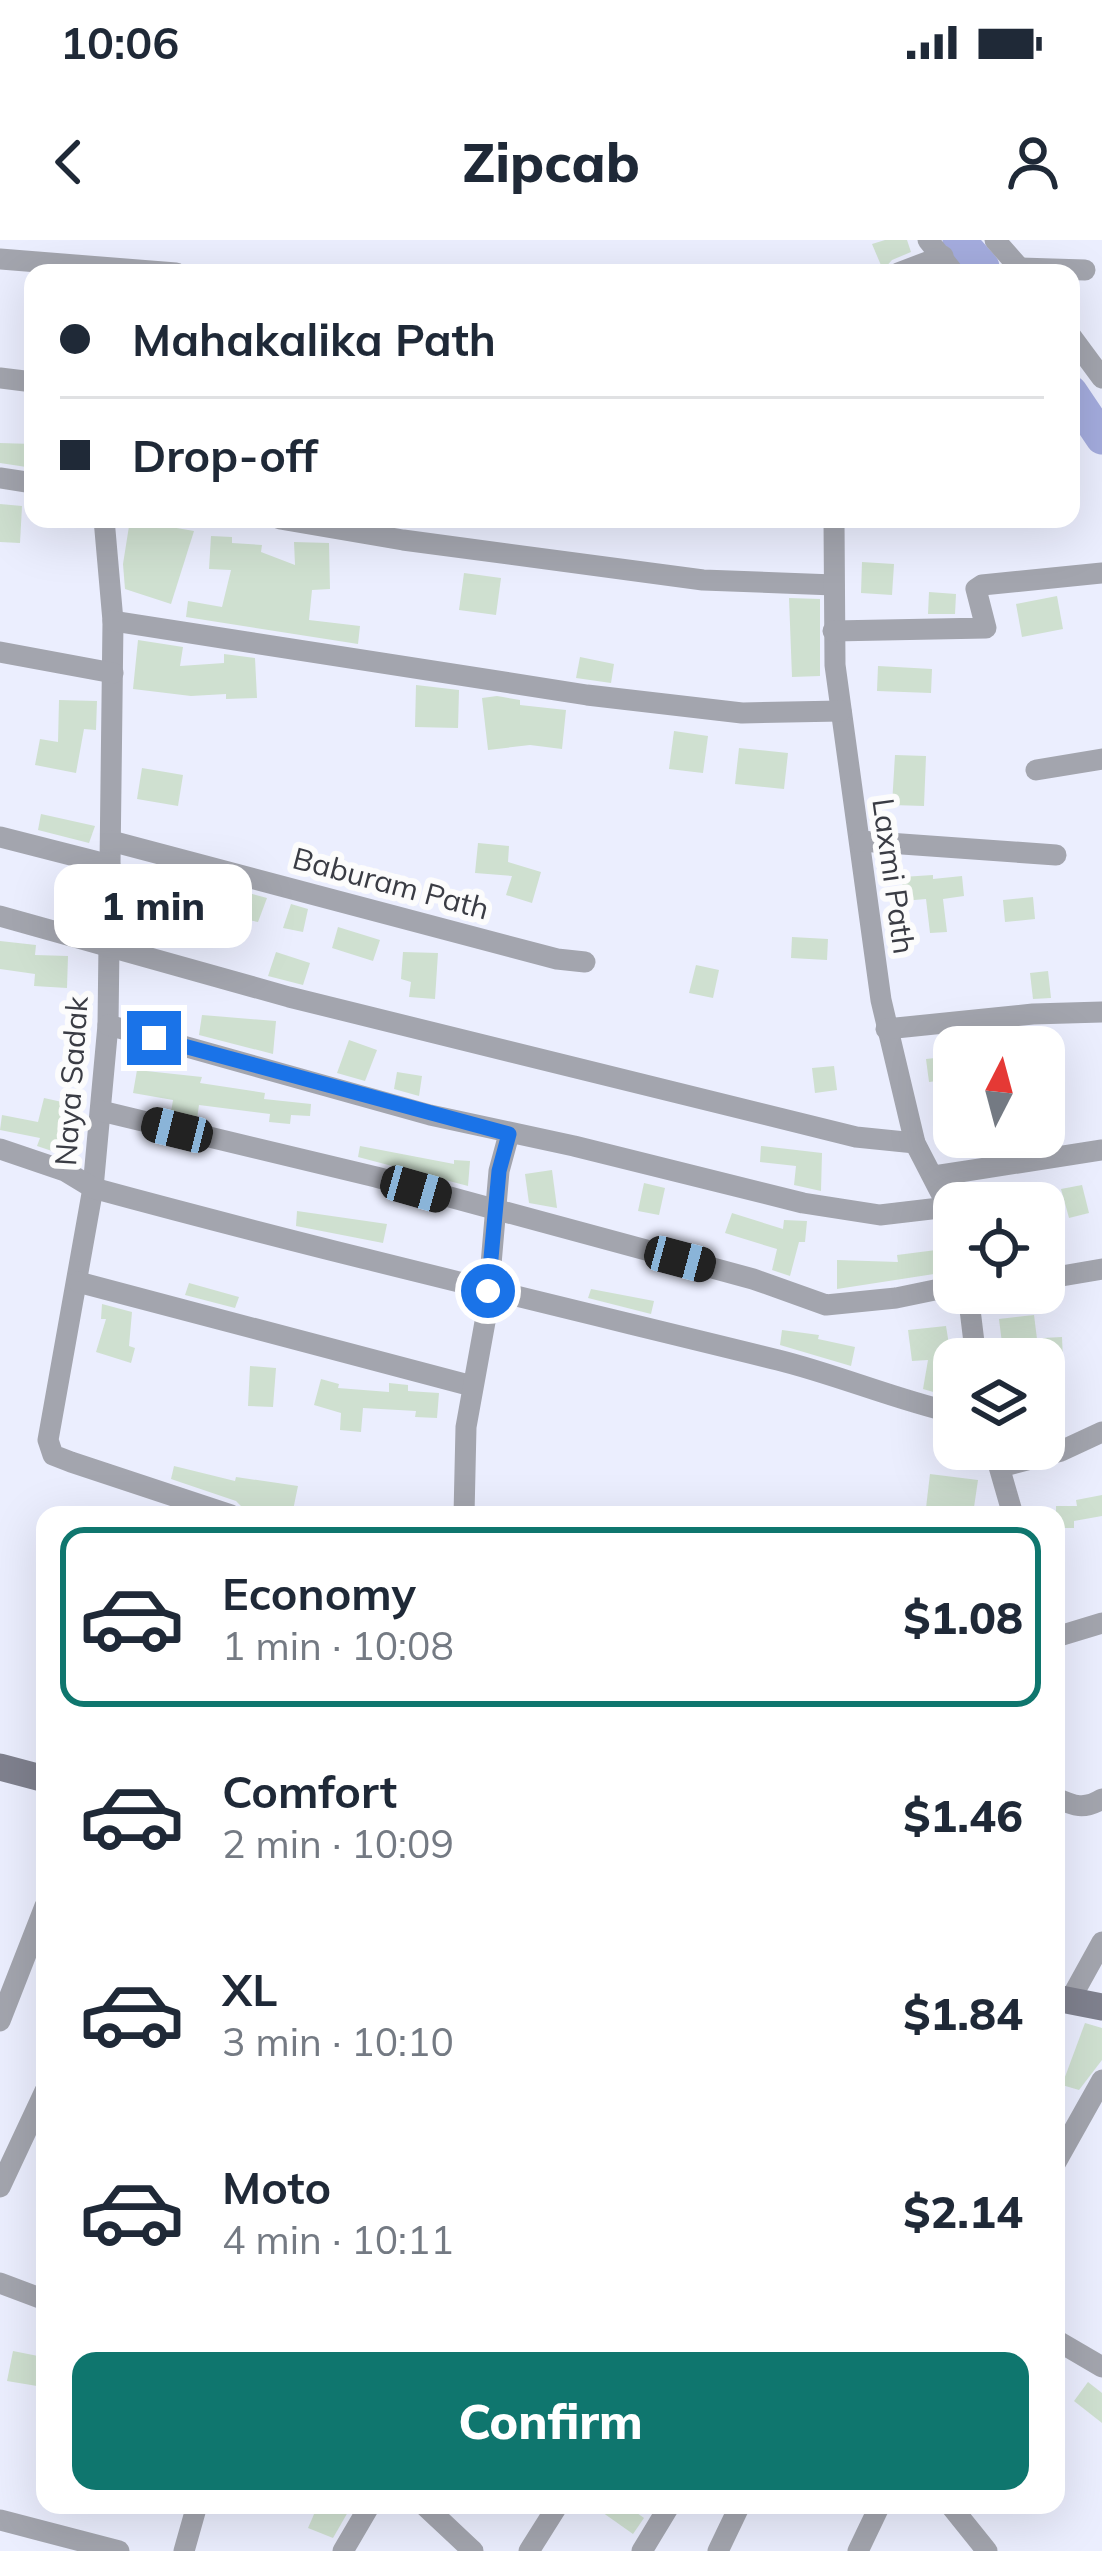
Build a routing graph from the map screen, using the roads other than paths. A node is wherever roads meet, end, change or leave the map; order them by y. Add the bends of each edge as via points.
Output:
1 (995, 240) edge
2 (0, 259) edge
3 (66, 259) edge
4 (105, 264) edge
5 (1014, 264) edge
6 (1080, 270) edge
7 (1084, 270) dead end
8 (1080, 348) edge
9 (1102, 378) edge
10 (105, 528) edge
11 (333, 528) edge
12 (834, 528) edge
13 (1102, 573) edge
14 (834, 585) junction
15 (113, 622) junction
16 (833, 631) junction
17 (0, 652) edge
18 (113, 673) junction
19 (841, 711) junction
20 (1102, 759) edge
21 (1036, 770) dead end
22 (0, 837) edge
23 (111, 841) junction
24 (860, 841) junction
25 (1056, 855) dead end
26 (110, 865) junction
27 (0, 916) edge
28 (108, 945) junction
29 (585, 962) dead end
30 (1102, 1012) edge
31 (108, 1025) junction
32 (886, 1029) junction
33 (101, 1111) junction
34 (509, 1134) junction
35 (915, 1144) junction
36 (0, 1149) edge
37 (1102, 1150) edge
38 (934, 1176) junction
39 (936, 1182) edge
40 (93, 1187) junction
41 (496, 1211) junction
42 (933, 1217) edge
43 (1102, 1269) edge
44 (1065, 1275) edge
45 (78, 1282) junction
46 (933, 1290) edge
47 (488, 1291) junction
48 (472, 1386) junction
49 (933, 1408) edge
50 (1102, 1432) edge
51 (1065, 1449) edge
52 (1000, 1470) edge
53 (204, 1506) edge
54 (471, 1506) edge
55 (1010, 1506) edge
56 (1102, 1623) edge
57 (1065, 1634) edge
58 (0, 1767) edge
59 (36, 1777) edge
60 (1102, 1799) edge
61 (1065, 1802) edge
62 (36, 1929) edge
63 (1102, 1942) edge
64 (1065, 1996) edge
65 (1065, 1999) edge
66 (1102, 2007) edge
67 (0, 2021) edge
68 (1102, 2080) edge
69 (36, 2110) edge
70 (1065, 2146) edge
71 (0, 2187) edge
72 (0, 2283) edge
73 (36, 2297) edge
74 (1065, 2345) edge
75 (1102, 2367) edge
76 (194, 2514) edge
77 (365, 2514) edge
78 (434, 2514) edge
79 (552, 2514) edge
80 (664, 2514) edge
81 (736, 2514) edge
82 (876, 2514) edge
83 (957, 2514) edge
84 (0, 2520) edge
85 (119, 2551) edge
86 (184, 2551) edge
87 (343, 2551) edge
88 (473, 2551) edge
89 (529, 2551) edge
90 (642, 2551) edge
91 (718, 2551) edge
92 (858, 2551) edge
93 (987, 2551) edge

1 - 5 street
2 - 3 street
3 - 4 street
6 - 7 street
8 - 9 street
10 - 15 street, Naya Sadak
11 - 14 street via 704,580
12 - 14 street, Laxmi Path
13 - 16 street via 982,585 976,589 986,628
14 - 16 street, Laxmi Path
15 - 18 street, Naya Sadak
15 - 19 street via 609,698 742,713
16 - 19 street, Laxmi Path
17 - 18 street
18 - 23 street, Naya Sadak
19 - 24 street, Laxmi Path
20 - 21 street
22 - 26 street
23 - 26 street, Naya Sadak
23 - 29 street, Baburam Path
24 - 25 street
24 - 32 street, Laxmi Path
26 - 28 street, Naya Sadak
27 - 28 street
28 - 31 street, Naya Sadak
28 - 35 street via 795,1123
30 - 32 street
31 - 33 street, Naya Sadak
31 - 34 street
32 - 35 street, Laxmi Path
33 - 40 street, Naya Sadak
33 - 41 street
34 - 41 street
34 - 42 street via 845,1212
35 - 38 street, Laxmi Path
36 - 40 street
37 - 38 street
38 - 39 street, Laxmi Path
40 - 45 street, Naya Sadak
40 - 47 street
41 - 46 street via 826,1305
41 - 47 street
43 - 44 street
45 - 48 street
45 - 53 street, Naya Sadak via 48,1440 53,1455
47 - 48 street
47 - 49 street via 784,1361
48 - 54 street
50 - 51 street
52 - 55 street
56 - 57 street
58 - 59 street
60 - 61 street via 1090,1806
62 - 67 street
63 - 64 street
65 - 66 street
68 - 70 street
69 - 71 street
72 - 73 street
74 - 75 street
76 - 86 street
77 - 87 street
78 - 88 street
79 - 89 street
80 - 90 street
81 - 91 street
82 - 92 street
83 - 93 street
84 - 85 street

